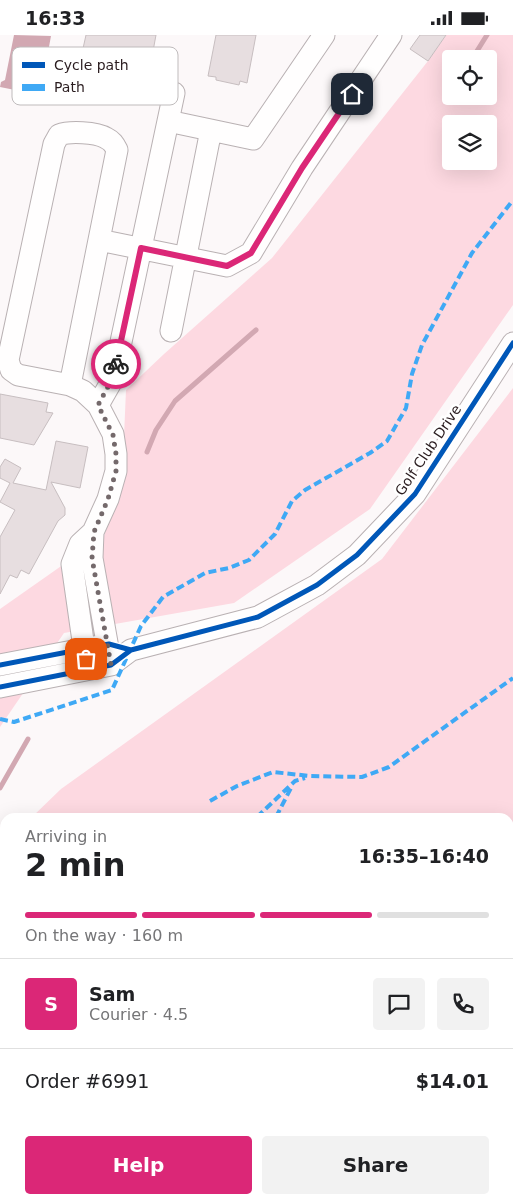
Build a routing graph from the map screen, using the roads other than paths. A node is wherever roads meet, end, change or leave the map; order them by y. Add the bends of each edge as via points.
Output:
1 (324, 35) edge
2 (391, 35) edge
3 (171, 105) edge
4 (168, 121) junction
5 (210, 131) junction
6 (99, 240) junction
7 (141, 248) junction
8 (185, 257) junction
9 (171, 331) dead end
10 (513, 343) edge
11 (70, 385) junction
12 (98, 405) junction
13 (94, 532) junction
14 (85, 648) junction
15 (110, 655) junction
16 (0, 665) edge
17 (87, 669) junction
18 (0, 687) edge

1 - 5 street via 253,139
2 - 8 street via 302,168 251,253 227,266
3 - 4 street
4 - 5 street
4 - 7 street
5 - 8 street
6 - 7 street
6 - 11 street
6 - 11 street via 117,150 104,136 68,131 59,135 54,144 8,360 18,375
7 - 8 street
7 - 12 street via 118,356 110,383
8 - 9 street
10 - 15 street, Golf Club Drive via 415,494 357,555 317,585 258,617
11 - 12 street via 83,391
12 - 13 street via 113,435 116,471
13 - 14 street via 80,544 72,564
13 - 15 street via 92,558
14 - 15 street, Golf Club Drive
14 - 16 street, Golf Club Drive
14 - 17 street
15 - 17 street, Golf Club Drive
17 - 18 street, Golf Club Drive

